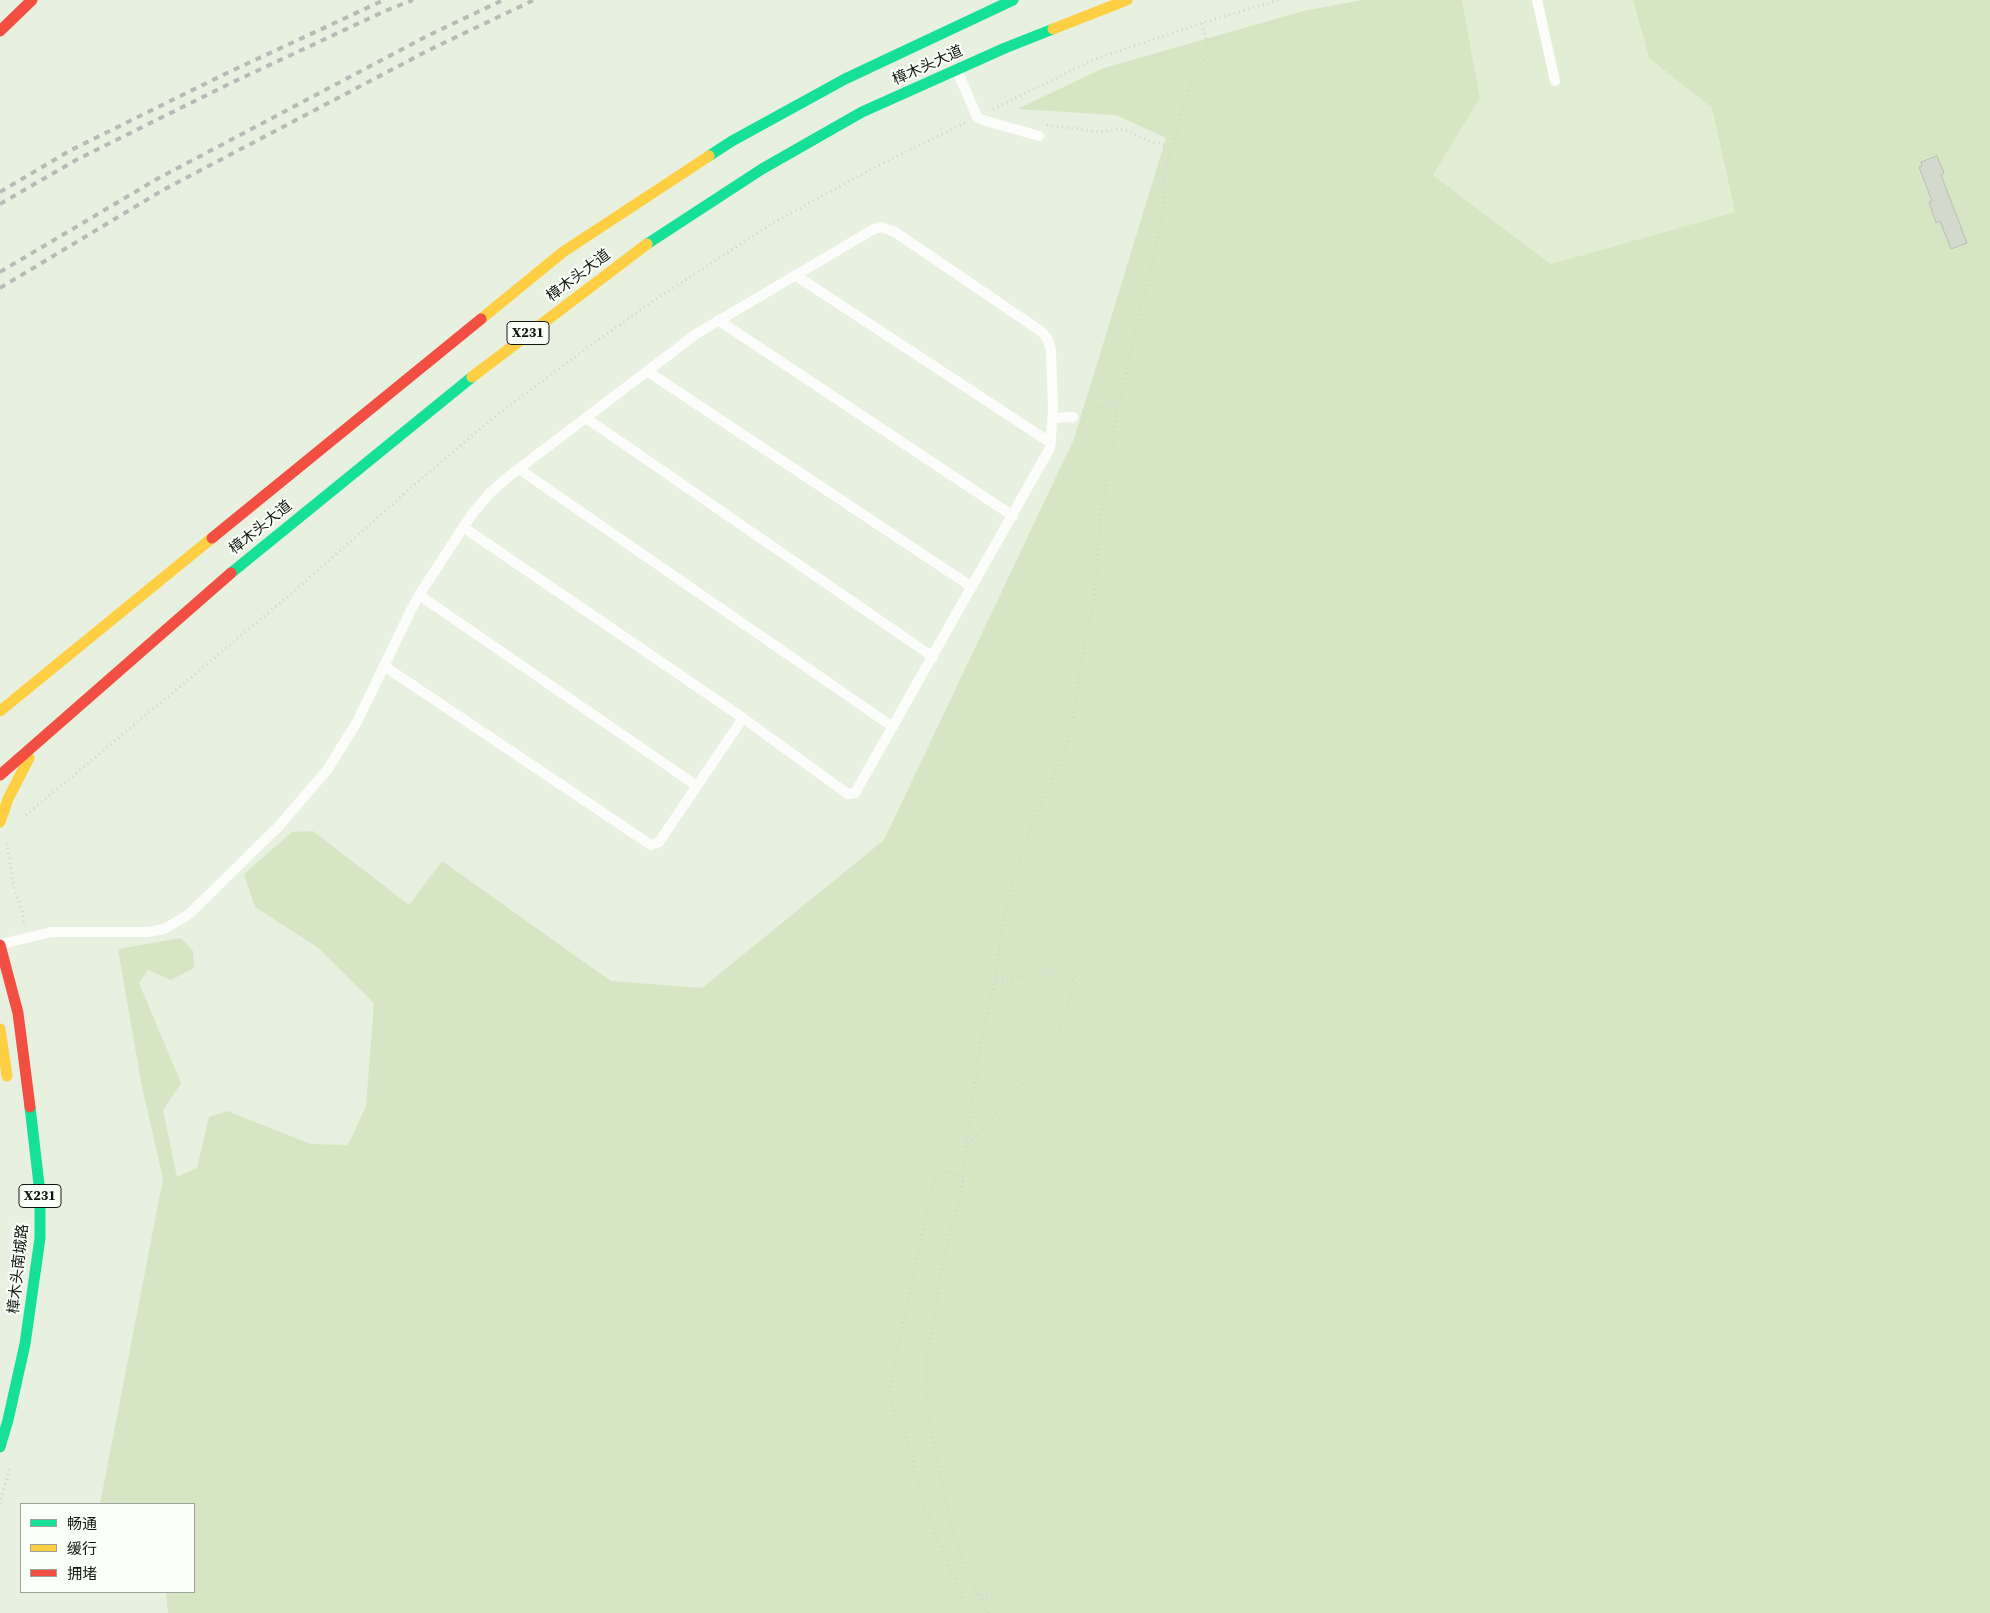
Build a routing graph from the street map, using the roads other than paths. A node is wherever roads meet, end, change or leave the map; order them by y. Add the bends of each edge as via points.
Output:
1 (32, 0) edge
2 (1013, 0) edge
3 (1126, 0) edge
4 (1537, 0) edge
5 (0, 31) edge
6 (957, 70) junction
7 (1556, 81) dead end
8 (1038, 136) dead end
9 (795, 275) junction
10 (718, 320) junction
11 (647, 371) junction
12 (1073, 417) road end
13 (586, 418) junction
14 (1053, 418) junction
15 (1051, 443) junction
16 (519, 469) junction
17 (1013, 516) junction
18 (464, 527) junction
19 (972, 587) junction
20 (419, 595) junction
21 (933, 657) junction
22 (384, 666) junction
23 (29, 687) junction
24 (0, 700) edge
25 (0, 711) edge
26 (743, 718) junction
27 (893, 727) junction
28 (42, 738) junction
29 (0, 775) edge
30 (697, 786) junction
31 (0, 822) edge
32 (0, 945) edge
33 (0, 1028) edge
34 (9, 1086) dead end
35 (0, 1447) edge

1 - 5 main road
2 - 23 main road, 樟木头大道 / X231 via 845,79 732,141 563,252
3 - 6 main road, 樟木头大道 / X231
4 - 7 lane
6 - 8 lane via 977,117
6 - 28 main road, 樟木头大道 / X231 via 862,112 762,169 656,237 508,348 244,561
9 - 10 lane
9 - 14 lane via 874,229 881,227 895,232 1042,332 1051,350
9 - 15 lane
10 - 11 lane
10 - 17 lane
11 - 13 lane
11 - 19 lane
12 - 14 lane
13 - 16 lane
13 - 21 lane
14 - 15 lane
15 - 17 lane
16 - 18 lane via 490,493
16 - 27 lane
17 - 19 lane
18 - 20 lane
18 - 26 lane
19 - 21 lane
20 - 22 lane
20 - 30 lane
21 - 27 lane
22 - 30 lane via 651,845 659,842
22 - 32 lane via 357,722 327,770 279,826 188,915 164,929 149,932 51,932
23 - 24 main road
23 - 25 main road, 樟木头大道 / X231
26 - 27 lane via 844,792 852,794 858,790
26 - 30 lane
28 - 29 main road, 樟木头大道 / X231
28 - 31 main road via 19,776
32 - 35 main road, 樟木头南城路 / X231 via 18,1012 40,1192 40,1238 25,1344
33 - 34 main road

